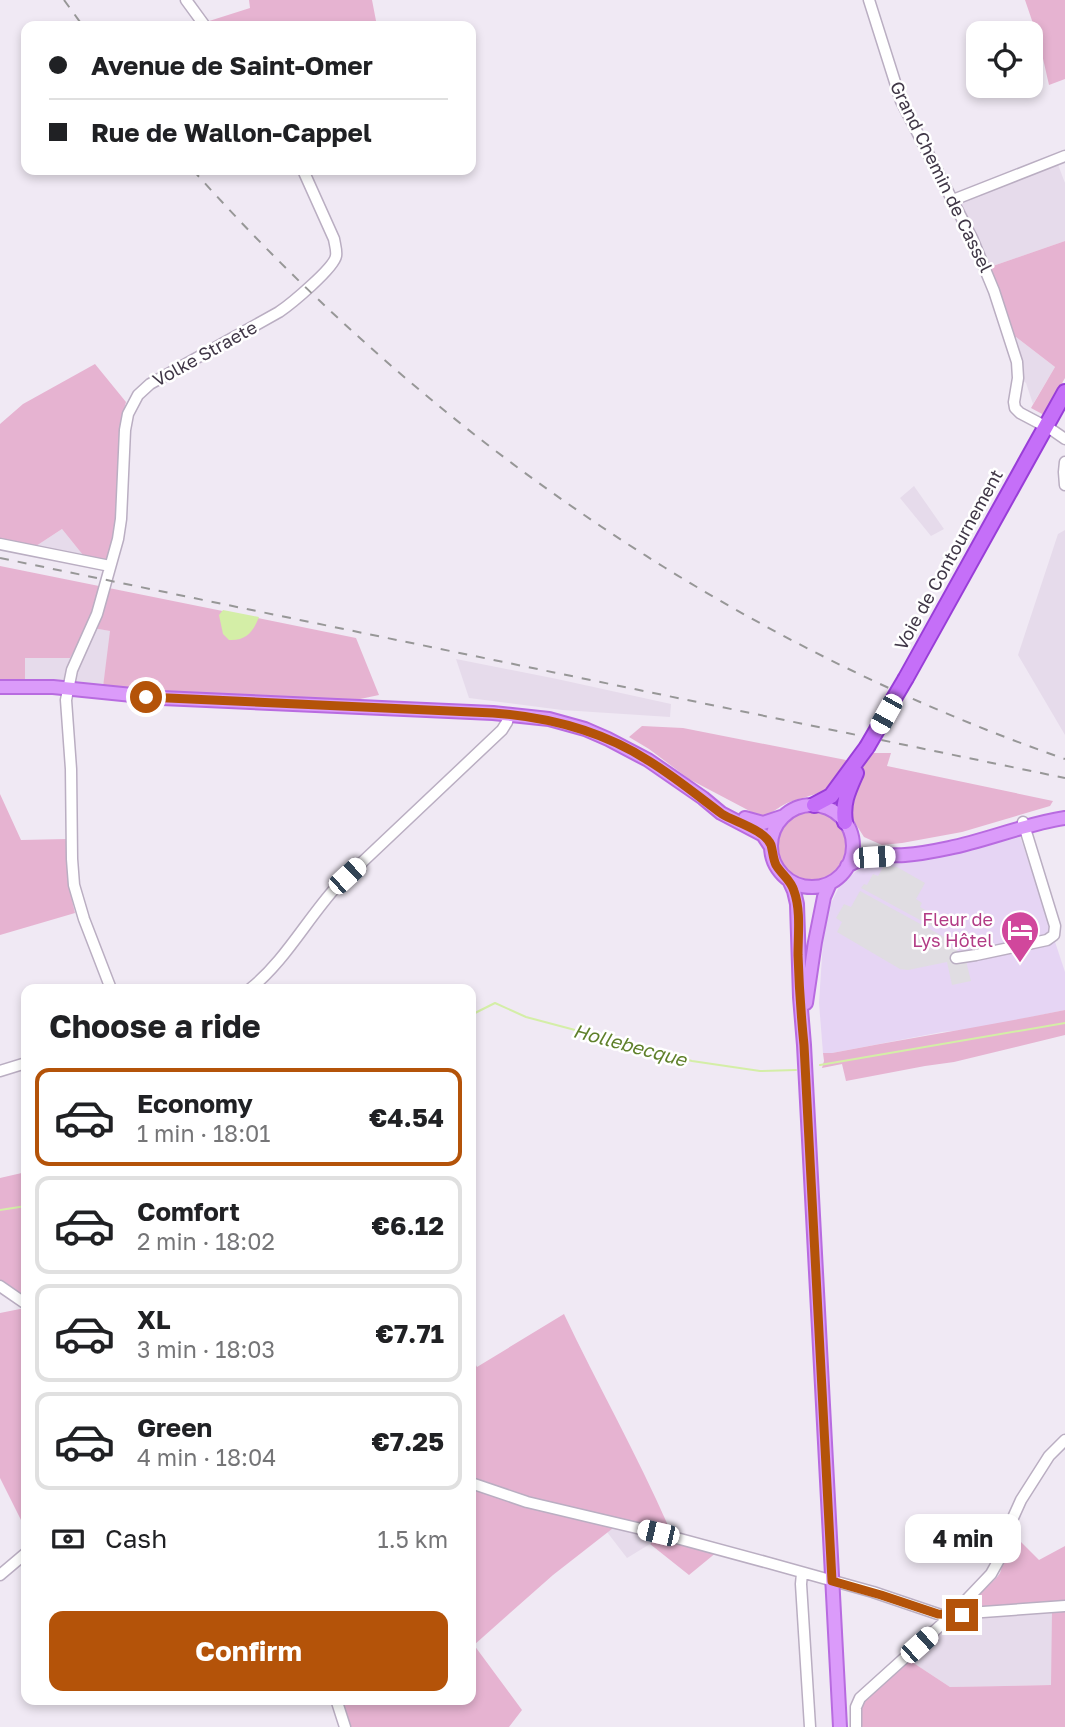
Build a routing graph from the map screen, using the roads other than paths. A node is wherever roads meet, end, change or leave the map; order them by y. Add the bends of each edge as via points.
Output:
1 (186, 0) edge
2 (869, 0) edge
3 (201, 21) edge
4 (1065, 156) edge
5 (305, 175) edge
6 (953, 200) junction
7 (1065, 392) edge
8 (1039, 423) dead end
9 (1052, 430) dead end
10 (1065, 439) edge
11 (1065, 462) edge
12 (1065, 485) edge
13 (0, 544) edge
14 (110, 566) junction
15 (0, 687) edge
16 (67, 688) junction
17 (509, 714) junction
18 (867, 747) junction
19 (703, 798) junction
20 (814, 806) junction
21 (1065, 812) edge
22 (784, 816) junction
23 (1065, 818) edge
24 (845, 822) junction
25 (1024, 824) junction
26 (852, 838) junction
27 (771, 847) junction
28 (847, 866) junction
29 (789, 880) junction
30 (830, 883) junction
31 (956, 958) dead end
32 (109, 984) edge
33 (255, 984) edge
34 (804, 1045) junction
35 (21, 1065) edge
36 (0, 1071) edge
37 (0, 1286) edge
38 (21, 1301) edge
39 (1065, 1440) edge
40 (476, 1485) edge
41 (21, 1557) edge
42 (802, 1573) junction
43 (0, 1575) edge
44 (832, 1581) junction
45 (1065, 1606) edge
46 (952, 1615) junction
47 (337, 1705) edge
48 (345, 1727) edge
49 (810, 1727) edge
50 (840, 1727) edge
51 (856, 1727) edge

1 - 3 street
2 - 6 street, Grand Chemin de Cassel via 904,108
4 - 6 street
5 - 14 street, Volke Straete via 334,239 335,260 285,308 160,377 138,395 126,419 120,529
6 - 8 street, Grand Chemin de Cassel via 985,267 1016,357 1014,406
7 - 18 highway, Voie de Contournement, bridge
9 - 10 street
11 - 12 street
13 - 14 street
14 - 16 street, Volke Straete via 97,614
15 - 16 main road
16 - 17 main road via 162,698
16 - 32 street, Volke Straete via 73,879
17 - 19 main road via 562,722 608,739
17 - 33 street via 498,733 337,886
18 - 20 highway, Voie de Contournement via 831,796
18 - 24 highway, Voie de Contournement via 845,800
19 - 22 main road via 754,822
19 - 27 main road via 725,816 763,835
20 - 22 main road
20 - 24 main road via 832,810
21 - 25 main road
22 - 27 main road
23 - 25 main road
24 - 26 main road
25 - 26 main road via 893,850 872,849
25 - 28 main road via 958,846 865,858
25 - 31 street via 1054,935
26 - 28 main road
27 - 29 main road via 776,865
28 - 30 main road
29 - 30 main road via 811,887
29 - 34 main road via 796,900
30 - 34 main road via 812,957
34 - 44 main road
35 - 36 street
37 - 38 street
39 - 46 street via 1052,1451 1021,1500 997,1565
40 - 42 street
41 - 43 street
42 - 44 street
42 - 49 street
44 - 46 street
44 - 50 main road
45 - 46 street
46 - 51 street via 860,1698
47 - 48 street

